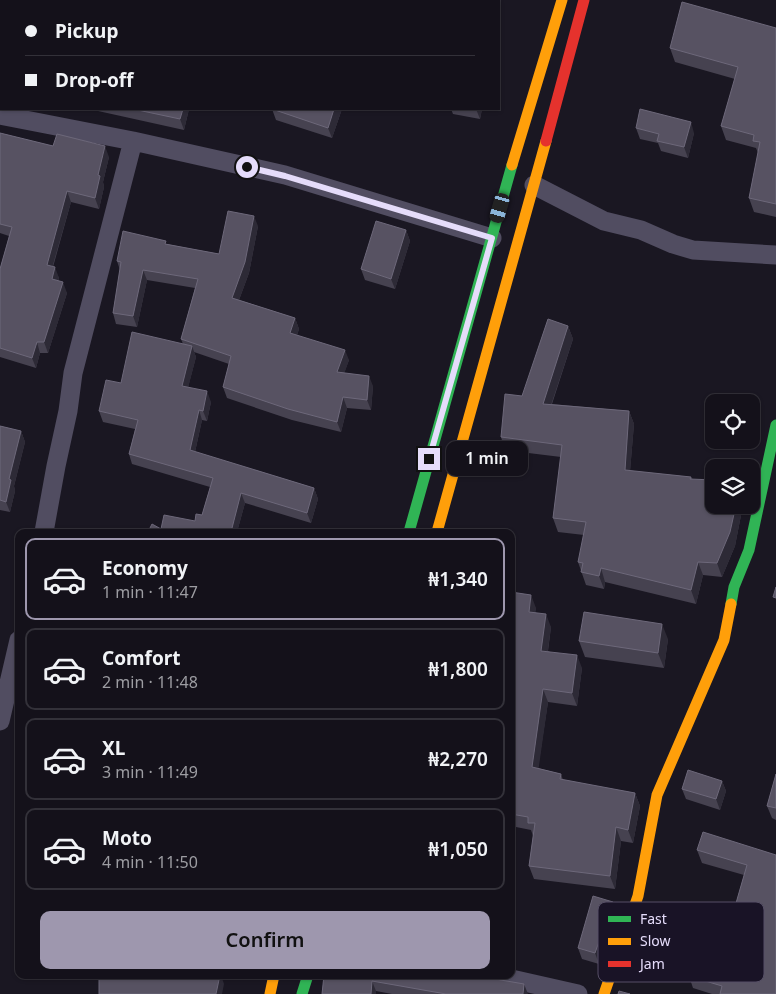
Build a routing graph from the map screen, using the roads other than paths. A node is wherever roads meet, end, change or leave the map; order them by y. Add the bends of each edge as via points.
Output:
1 (562, 0) edge
2 (584, 0) edge
3 (0, 115) edge
4 (133, 141) junction
5 (534, 185) junction
6 (492, 238) junction
7 (776, 255) edge
8 (776, 425) edge
9 (45, 529) edge
10 (409, 529) edge
11 (437, 529) edge
12 (15, 657) edge
13 (0, 721) edge
14 (636, 902) edge
15 (273, 979) edge
16 (307, 979) edge
17 (511, 979) edge
18 (608, 982) edge
19 (270, 994) edge
20 (302, 994) edge
21 (578, 994) edge
22 (604, 994) edge

1 - 6 main road
2 - 5 main road
3 - 4 street
4 - 6 street via 285,176
4 - 9 street via 73,373
5 - 7 street via 604,221 641,230 692,250
5 - 11 main road
6 - 10 main road
8 - 14 main road via 749,550 734,587 724,640 658,795
12 - 13 street
15 - 19 main road
16 - 20 main road
17 - 21 street
18 - 22 main road

